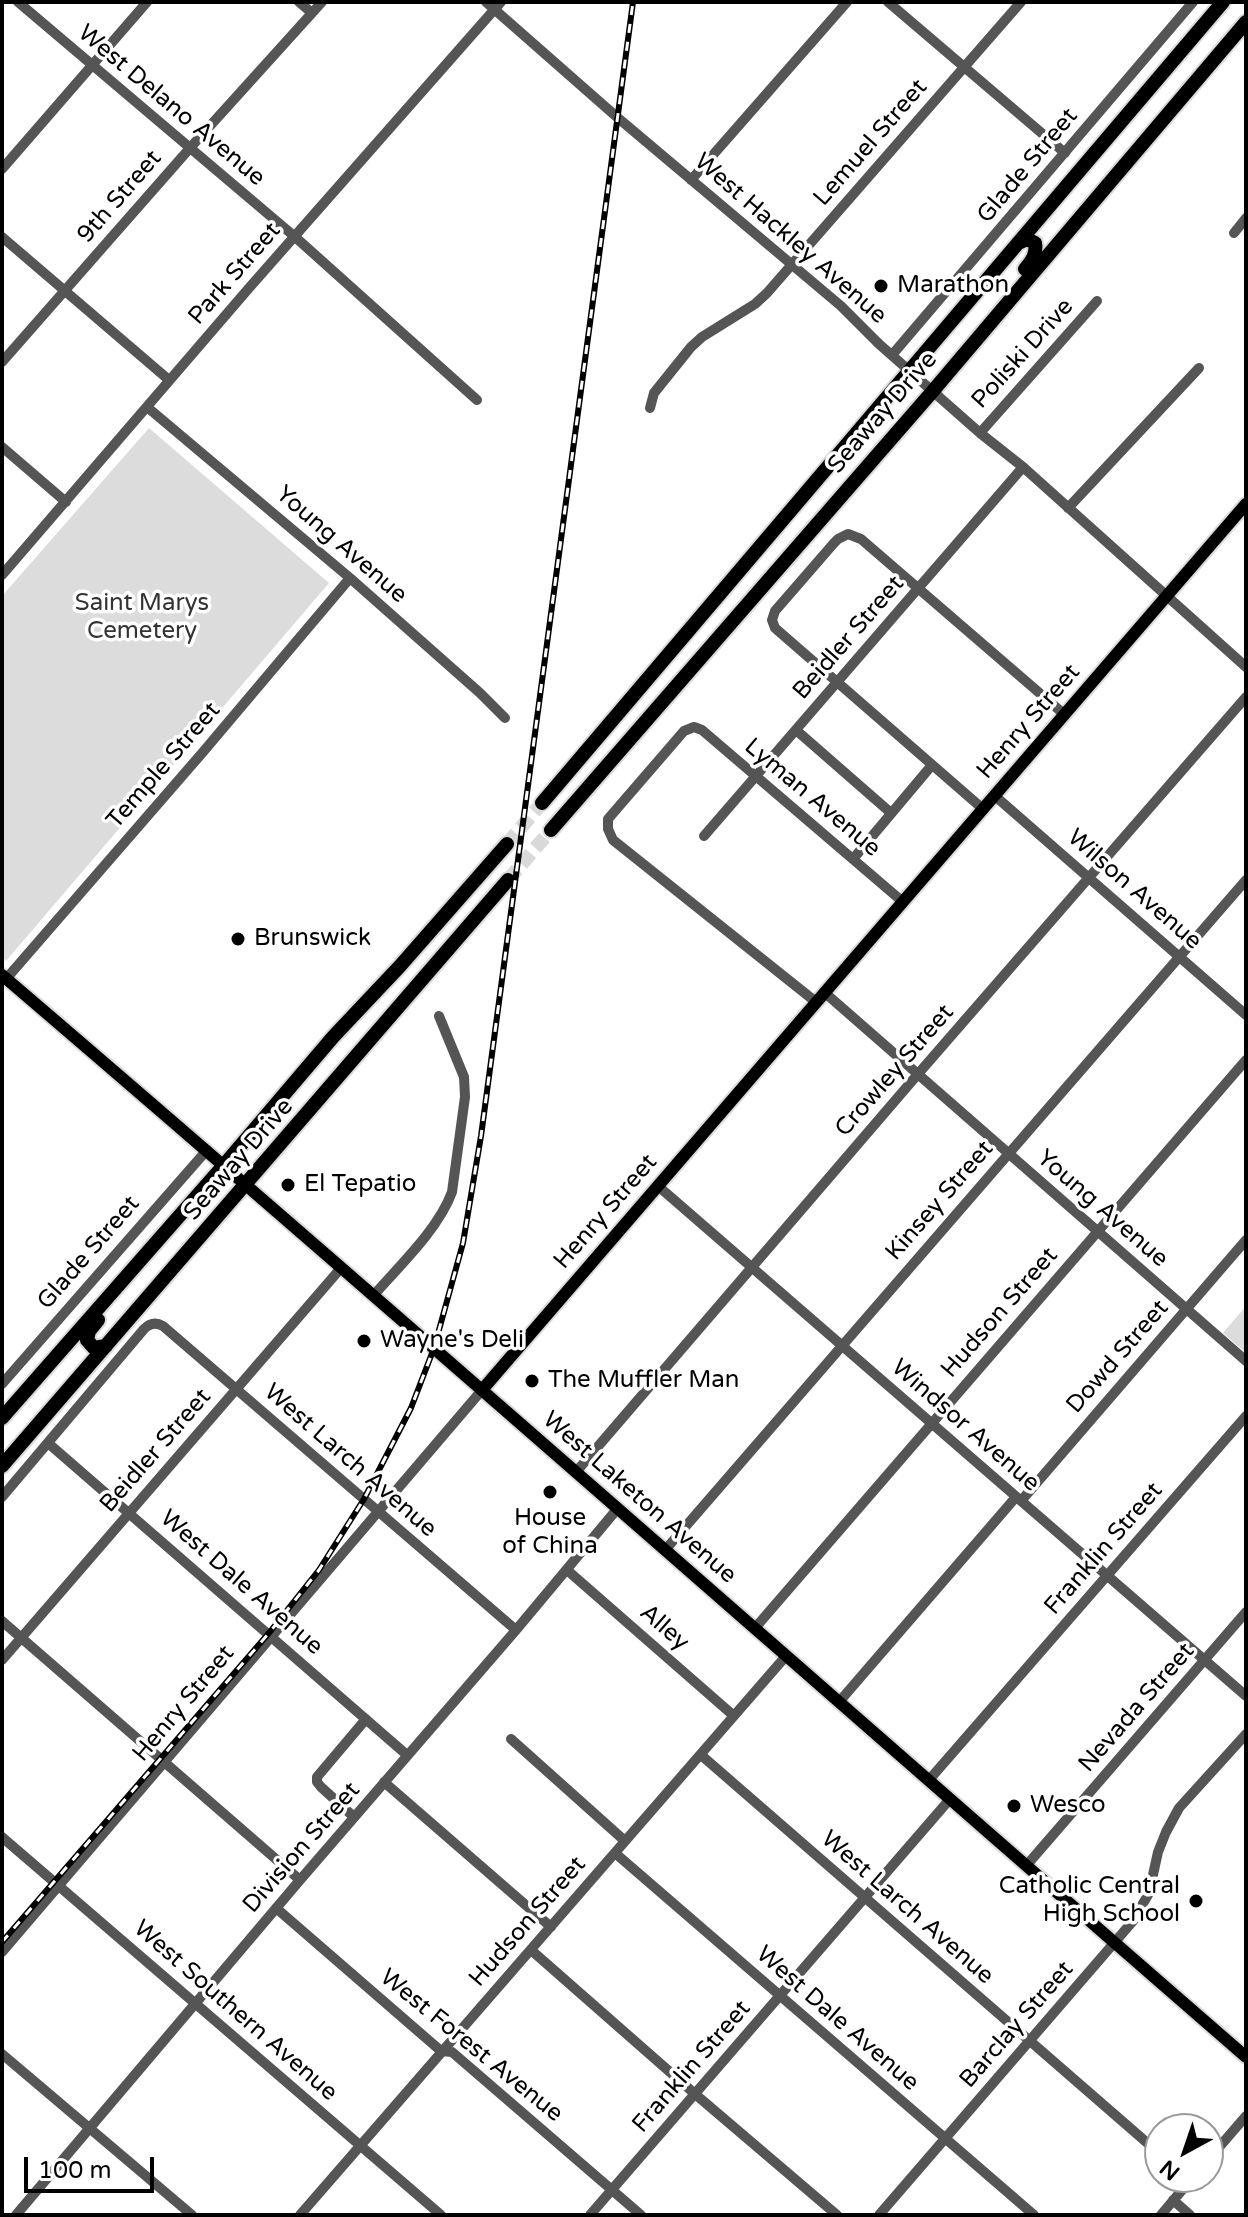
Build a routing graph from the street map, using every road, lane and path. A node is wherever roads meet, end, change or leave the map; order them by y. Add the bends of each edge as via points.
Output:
1 (18, 2) edge
2 (147, 2) edge
3 (299, 2) edge
4 (322, 2) edge
5 (847, 2) edge
6 (888, 2) edge
7 (1021, 2) edge
8 (1193, 2) edge
9 (1223, 2) edge
10 (493, 5) edge
11 (312, 13) junction
12 (1246, 22) edge
13 (92, 66) junction
14 (964, 68) junction
15 (190, 148) junction
16 (1065, 153) junction
17 (2, 169) edge
18 (691, 180) junction
19 (1246, 218) edge
20 (1234, 233) dead end
21 (294, 236) junction
22 (2, 237) edge
23 (1018, 243) junction
24 (791, 265) junction
25 (65, 291) junction
26 (1097, 301) dead end
27 (892, 355) junction
28 (2, 362) edge
29 (1199, 368) dead end
30 (910, 371) junction
31 (946, 374) junction
32 (169, 380) junction
33 (897, 385) junction
34 (932, 392) junction
35 (477, 400) dead end
36 (147, 407) junction
37 (650, 408) dead end
38 (980, 433) junction
39 (2, 447) edge
40 (1023, 467) junction
41 (66, 502) junction
42 (1246, 504) edge
43 (1068, 508) junction
44 (811, 530) junction
45 (2, 575) edge
46 (350, 578) junction
47 (919, 588) junction
48 (1167, 597) junction
49 (1246, 667) edge
50 (836, 683) junction
51 (1246, 697) edge
52 (1065, 715) junction
53 (505, 718) dead end
54 (796, 730) junction
55 (932, 765) junction
56 (756, 776) junction
57 (995, 796) junction
58 (542, 803) tunnel mouth
59 (983, 809) junction
60 (891, 813) junction
61 (608, 829) joint
62 (551, 830) tunnel mouth
63 (704, 836) dead end
64 (507, 844) tunnel mouth
65 (853, 859) junction
66 (1089, 878) junction
67 (508, 880) tunnel mouth
68 (1246, 880) edge
69 (903, 902) junction
70 (1180, 957) junction
71 (4, 977) edge
72 (820, 997) junction
73 (1246, 1015) edge
74 (439, 1016) dead end
75 (333, 1037) junction
76 (1246, 1060) edge
77 (918, 1074) junction
78 (207, 1150) junction
79 (1008, 1153) junction
80 (224, 1165) junction
81 (260, 1169) junction
82 (209, 1182) junction
83 (246, 1186) junction
84 (658, 1186) junction
85 (1096, 1232) junction
86 (1246, 1240) edge
87 (341, 1268) junction
88 (751, 1268) junction
89 (373, 1296) junction
90 (1186, 1309) junction
91 (106, 1346) junction
92 (842, 1346) junction
93 (1246, 1361) edge
94 (2, 1384) edge
95 (236, 1389) junction
96 (482, 1390) junction
97 (1246, 1416) edge
98 (2, 1418) edge
99 (931, 1424) junction
100 (48, 1443) junction
101 (2, 1466) edge
102 (576, 1472) junction
103 (2, 1497) edge
104 (1018, 1499) junction
105 (618, 1508) junction
106 (378, 1511) junction
107 (129, 1513) junction
108 (666, 1549) junction
109 (567, 1570) junction
110 (1107, 1575) junction
111 (1246, 1612) edge
112 (2, 1621) edge
113 (755, 1628) junction
114 (516, 1630) junction
115 (271, 1635) junction
116 (21, 1637) junction
117 (786, 1656) junction
118 (2, 1660) edge
119 (1205, 1660) junction
120 (1246, 1696) edge
121 (839, 1702) junction
122 (734, 1716) junction
123 (366, 1719) junction
124 (1246, 1734) edge
125 (511, 1739) dead end
126 (407, 1755) junction
127 (701, 1755) junction
128 (165, 1761) junction
129 (929, 1780) junction
130 (384, 1782) junction
131 (950, 1799) junction
132 (354, 1817) junction
133 (2, 1837) edge
134 (622, 1838) junction
135 (615, 1853) junction
136 (1026, 1866) junction
137 (298, 1878) junction
138 (59, 1886) junction
139 (864, 1898) junction
140 (276, 1908) junction
141 (551, 1927) junction
142 (1114, 1942) junction
143 (531, 1950) junction
144 (2, 1952) edge
145 (780, 1996) junction
146 (195, 2004) junction
147 (1030, 2041) junction
148 (441, 2051) junction
149 (2, 2054) edge
150 (1246, 2057) edge
151 (695, 2094) junction
152 (1246, 2116) edge
153 (89, 2130) junction
154 (945, 2139) junction
155 (1144, 2140) edge
156 (1224, 2141) edge
157 (360, 2145) junction
158 (611, 2190) junction
159 (1178, 2193) edge
160 (1173, 2200) junction
161 (16, 2215) edge
162 (192, 2215) edge
163 (300, 2215) edge
164 (441, 2215) edge
165 (590, 2215) edge
166 (641, 2215) edge
167 (837, 2215) edge
168 (879, 2215) edge
169 (1034, 2215) edge
170 (1161, 2215) edge
171 (1190, 2215) edge

1 - 13 street, West Delano Avenue
2 - 13 street
3 - 11 street
4 - 11 street, 9th Street
5 - 18 street
6 - 14 street
7 - 14 street, Lemuel Street
8 - 16 street, Glade Street
9 - 23 highway, Seaway Drive
10 - 18 street, West Hackley Avenue
10 - 21 street, Park Street
11 - 15 street, 9th Street
12 - 31 highway, Seaway Drive
13 - 15 street, West Delano Avenue
13 - 17 street
14 - 16 street
14 - 24 street, Lemuel Street
15 - 21 street, West Delano Avenue
15 - 25 street, 9th Street
16 - 27 street, Glade Street
18 - 24 street, West Hackley Avenue
19 - 20 street
21 - 32 street, Park Street
21 - 35 street, West Delano Avenue
22 - 25 street
23 - 30 highway, Seaway Drive
23 - 31 highway via 1033,240 1033,259 956,351
24 - 27 street, West Hackley Avenue
24 - 37 street, Lemuel Street via 755,304 691,347 654,393
25 - 28 street, 9th Street
25 - 32 street
26 - 38 street, Poliski Drive
27 - 30 street, West Hackley Avenue
29 - 43 street
30 - 33 highway, Seaway Drive
30 - 34 street, West Hackley Avenue
31 - 34 highway, Seaway Drive
32 - 36 street, Park Street
33 - 44 highway via 893,399 798,511 796,526
33 - 58 highway, Seaway Drive
34 - 38 street, West Hackley Avenue
34 - 44 highway, Seaway Drive
36 - 41 street, Park Street
36 - 46 street, Young Avenue
38 - 40 street, West Hackley Avenue
39 - 41 street
40 - 43 street, West Hackley Avenue
40 - 47 street, Beidler Street
41 - 45 street, Park Street
42 - 48 main road, Henry Street
43 - 48 street, West Hackley Avenue
44 - 62 highway, Seaway Drive
46 - 53 street, Young Avenue
46 - 71 street, Temple Street
47 - 50 street, Beidler Street
47 - 50 street via 861,539 848,534 834,543 772,620 778,632
47 - 52 street
48 - 49 street, West Hackley Avenue
48 - 52 main road, Henry Street
50 - 54 street, Beidler Street
50 - 55 street
51 - 66 street, Crowley Street
52 - 57 main road, Henry Street
54 - 56 street, Beidler Street
54 - 60 street
55 - 59 street
55 - 60 street
56 - 61 street, Lyman Avenue via 694,727 684,731 608,819
56 - 63 street, Beidler Street
56 - 65 street, Lyman Avenue
57 - 59 main road, Henry Street
57 - 66 street, Wilson Avenue
59 - 69 main road, Henry Street
60 - 65 street
61 - 72 street, Young Avenue via 613,840
64 - 75 highway, Seaway Drive
65 - 69 street, Lyman Avenue
66 - 70 street, Wilson Avenue
66 - 77 street, Crowley Street
67 - 81 highway, Seaway Drive
68 - 70 street, Kinsey Street
69 - 72 main road, Henry Street
70 - 73 street, Wilson Avenue
70 - 79 street, Kinsey Street
71 - 78 main road, West Laketon Avenue
72 - 77 street, Young Avenue
72 - 84 main road, Henry Street
74 - 89 street via 464,1077 452,1192 432,1227
75 - 80 highway, Seaway Drive
75 - 81 highway via 347,1029 362,1033 265,1154
76 - 85 street, Hudson Street
77 - 79 street, Young Avenue
77 - 88 street, Crowley Street
78 - 80 main road, West Laketon Avenue
78 - 94 street, Glade Street
79 - 85 street, Young Avenue
79 - 92 street, Kinsey Street
80 - 82 highway, Seaway Drive
80 - 83 main road, West Laketon Avenue
81 - 83 highway, Seaway Drive
82 - 91 highway via 205,1197 89,1331 91,1346
82 - 98 highway, Seaway Drive
83 - 87 main road, West Laketon Avenue
83 - 91 highway, Seaway Drive
84 - 88 street, Windsor Avenue
84 - 96 main road, Henry Street
85 - 90 street, Young Avenue
85 - 99 street, Hudson Street
86 - 90 street, Dowd Street
87 - 89 main road, West Laketon Avenue
87 - 95 street, Beidler Street
88 - 92 street, Windsor Avenue
88 - 102 street, Crowley Street
89 - 96 main road, West Laketon Avenue
90 - 93 street, Young Avenue
90 - 104 street, Dowd Street
91 - 101 highway, Seaway Drive
92 - 99 street, Windsor Avenue
92 - 108 street, Kinsey Street
95 - 100 street, West Larch Avenue via 163,1326 152,1323
95 - 106 street, West Larch Avenue
95 - 107 street, Beidler Street
96 - 102 main road, West Laketon Avenue
96 - 106 street, Henry Street
97 - 110 street, Franklin Street
99 - 104 street, Windsor Avenue
99 - 113 street, Hudson Street
100 - 103 street
100 - 107 street, West Dale Avenue
102 - 105 main road, West Laketon Avenue
104 - 110 street, Windsor Avenue
104 - 121 street, Dowd Street
105 - 108 main road, West Laketon Avenue
105 - 109 street, Division Street
106 - 114 street, West Larch Avenue
106 - 115 street, Henry Street
107 - 115 street, West Dale Avenue
107 - 116 street, Beidler Street
108 - 113 main road, West Laketon Avenue
109 - 114 street, Division Street
109 - 122 street, Alley
110 - 119 street, Windsor Avenue
110 - 129 street, Franklin Street
111 - 119 street, Nevada Street
112 - 116 street
113 - 117 main road, West Laketon Avenue
114 - 126 street, Division Street
115 - 123 street, West Dale Avenue
115 - 128 street, Henry Street
116 - 118 street, Beidler Street
116 - 128 street
117 - 121 main road, West Laketon Avenue
117 - 122 street, Hudson Street
119 - 120 street, Windsor Avenue
119 - 136 street, Nevada Street
121 - 129 main road, West Laketon Avenue
122 - 127 street, Hudson Street
123 - 126 street, West Dale Avenue
123 - 132 street via 317,1777
124 - 142 street, Barclay Street via 1179,1808 1158,1852 1149,1893
125 - 134 street
126 - 130 street, Division Street
127 - 134 street, Hudson Street
127 - 139 street, West Larch Avenue
128 - 137 street
128 - 138 street, Henry Street
129 - 131 main road, West Laketon Avenue
130 - 132 street, Division Street
130 - 141 street
131 - 136 main road, West Laketon Avenue
131 - 139 street, Franklin Street
132 - 137 street, Division Street
133 - 138 street, West Southern Avenue
134 - 135 street, Hudson Street
135 - 141 street, Hudson Street
135 - 145 street, West Dale Avenue
136 - 142 main road, West Laketon Avenue
137 - 140 street, Division Street
138 - 144 street, Henry Street
138 - 146 street, West Southern Avenue
139 - 145 street, Franklin Street
139 - 147 street, West Larch Avenue
140 - 146 street, Division Street
140 - 148 street, West Forest Avenue
141 - 143 street, Hudson Street
142 - 147 street, Barclay Street
142 - 150 main road, West Laketon Avenue
143 - 148 street, Hudson Street
143 - 151 street
145 - 151 street, Franklin Street
145 - 154 street, West Dale Avenue
146 - 153 street, Division Street
146 - 157 street, West Southern Avenue
147 - 154 street, Barclay Street
147 - 155 street, West Larch Avenue
148 - 157 street, Hudson Street
148 - 158 street, West Forest Avenue via 452,2052
149 - 153 street
151 - 158 street, Franklin Street
151 - 167 street
152 - 156 street
153 - 161 street, Division Street
153 - 162 street
154 - 168 street, Barclay Street
154 - 169 street, West Dale Avenue
157 - 163 street, Hudson Street
157 - 164 street, West Southern Avenue
158 - 165 street, Franklin Street
158 - 166 street, West Forest Avenue
159 - 160 street
160 - 170 street
160 - 171 street

